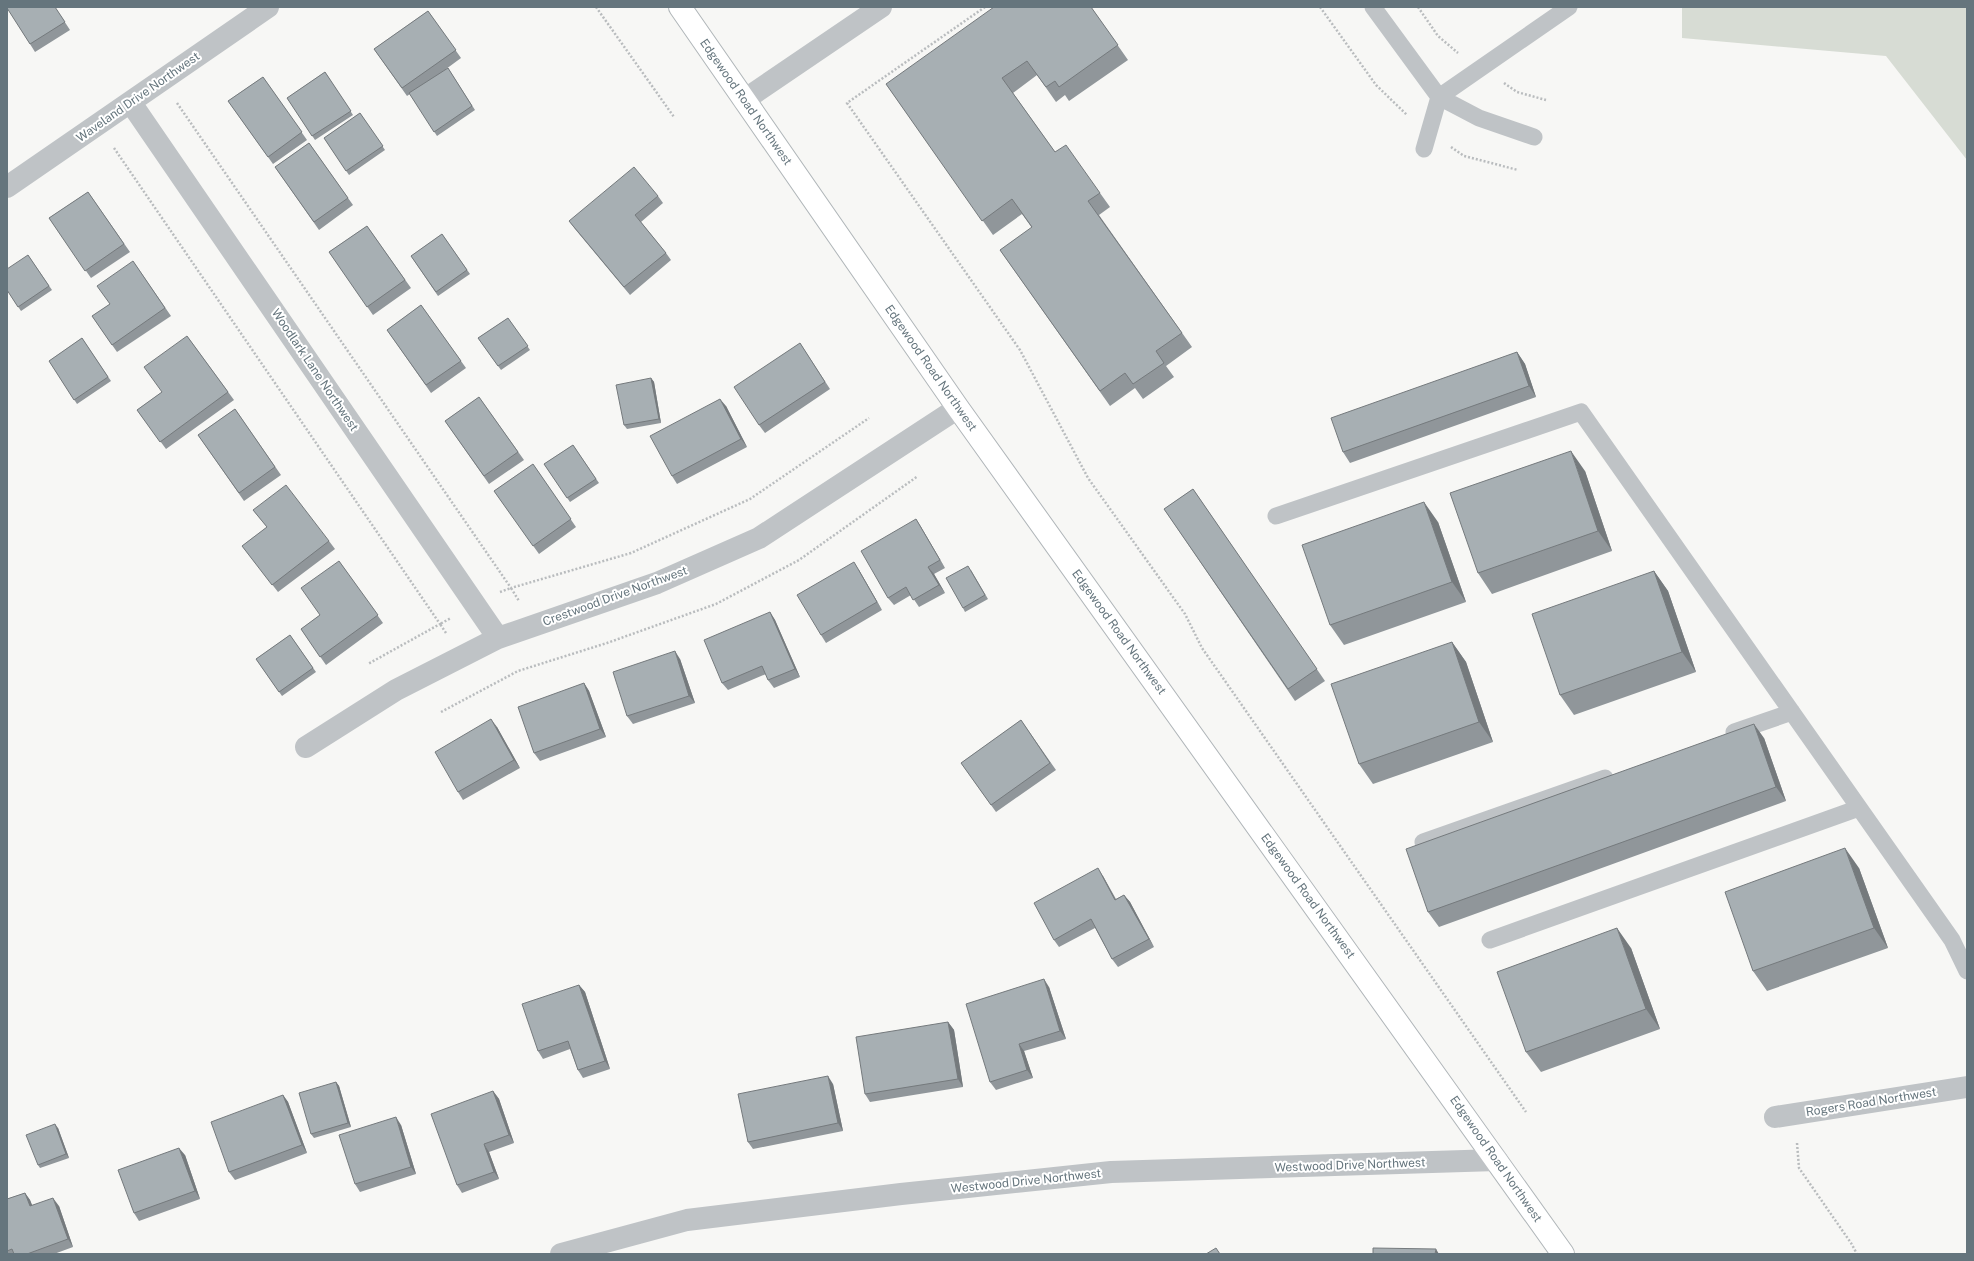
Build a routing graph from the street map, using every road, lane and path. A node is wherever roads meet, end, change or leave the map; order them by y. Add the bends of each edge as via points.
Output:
1 (268, 7) edge
2 (596, 7) edge
3 (680, 7) edge
4 (881, 7) edge
5 (985, 7) edge
6 (1373, 7) edge
7 (1568, 7) edge
8 (162, 81) junction
9 (1439, 97) junction
10 (744, 100) junction
11 (131, 103) junction
12 (674, 117) dead end
13 (99, 125) junction
14 (1534, 137) dead end
15 (1424, 148) dead end
16 (7, 187) edge
17 (958, 408) junction
18 (869, 418) dead end
19 (918, 476) dead end
20 (1276, 516) dead end
21 (498, 638) junction
22 (368, 664) dead end
23 (441, 712) dead end
24 (1792, 712) junction
25 (1717, 738) edge
26 (306, 747) dead end
27 (1619, 773) edge
28 (1859, 808) junction
29 (1423, 842) edge
30 (1490, 940) dead end
31 (1967, 971) edge
32 (1967, 1086) edge
33 (1526, 1112) dead end
34 (1785, 1115) joint
35 (1497, 1160) junction
36 (562, 1254) edge
37 (1563, 1254) edge
38 (1857, 1254) edge

1 - 8 street, Waveland Drive Northwest
2 - 12 path
3 - 10 main road, Edgewood Road Northwest
4 - 10 street
5 - 33 path via 848,103 1020,350 1088,478 1185,614 1202,648
6 - 9 lane
7 - 9 lane
8 - 11 street, Waveland Drive Northwest
8 - 18 path via 511,588 631,553 750,499
9 - 14 lane via 1479,118
9 - 15 lane
10 - 17 main road, Edgewood Road Northwest
11 - 13 street, Waveland Drive Northwest
11 - 21 street, Woodlark Lane Northwest
13 - 16 street, Waveland Drive Northwest
13 - 22 path via 440,624
17 - 21 street, Crestwood Drive Northwest via 759,538 657,583
17 - 35 main road, Edgewood Road Northwest
19 - 23 path via 799,560 716,604 518,671
20 - 24 lane via 1580,412
21 - 26 street, Crestwood Drive Northwest via 396,690
24 - 25 lane
24 - 28 lane
27 - 29 lane
28 - 30 lane
28 - 31 lane via 1952,940
32 - 34 street, Rogers Road Northwest
34 - 38 path via 1798,1168
35 - 36 street, Westwood Drive Northwest via 1111,1172 688,1220
35 - 37 main road, Edgewood Road Northwest

